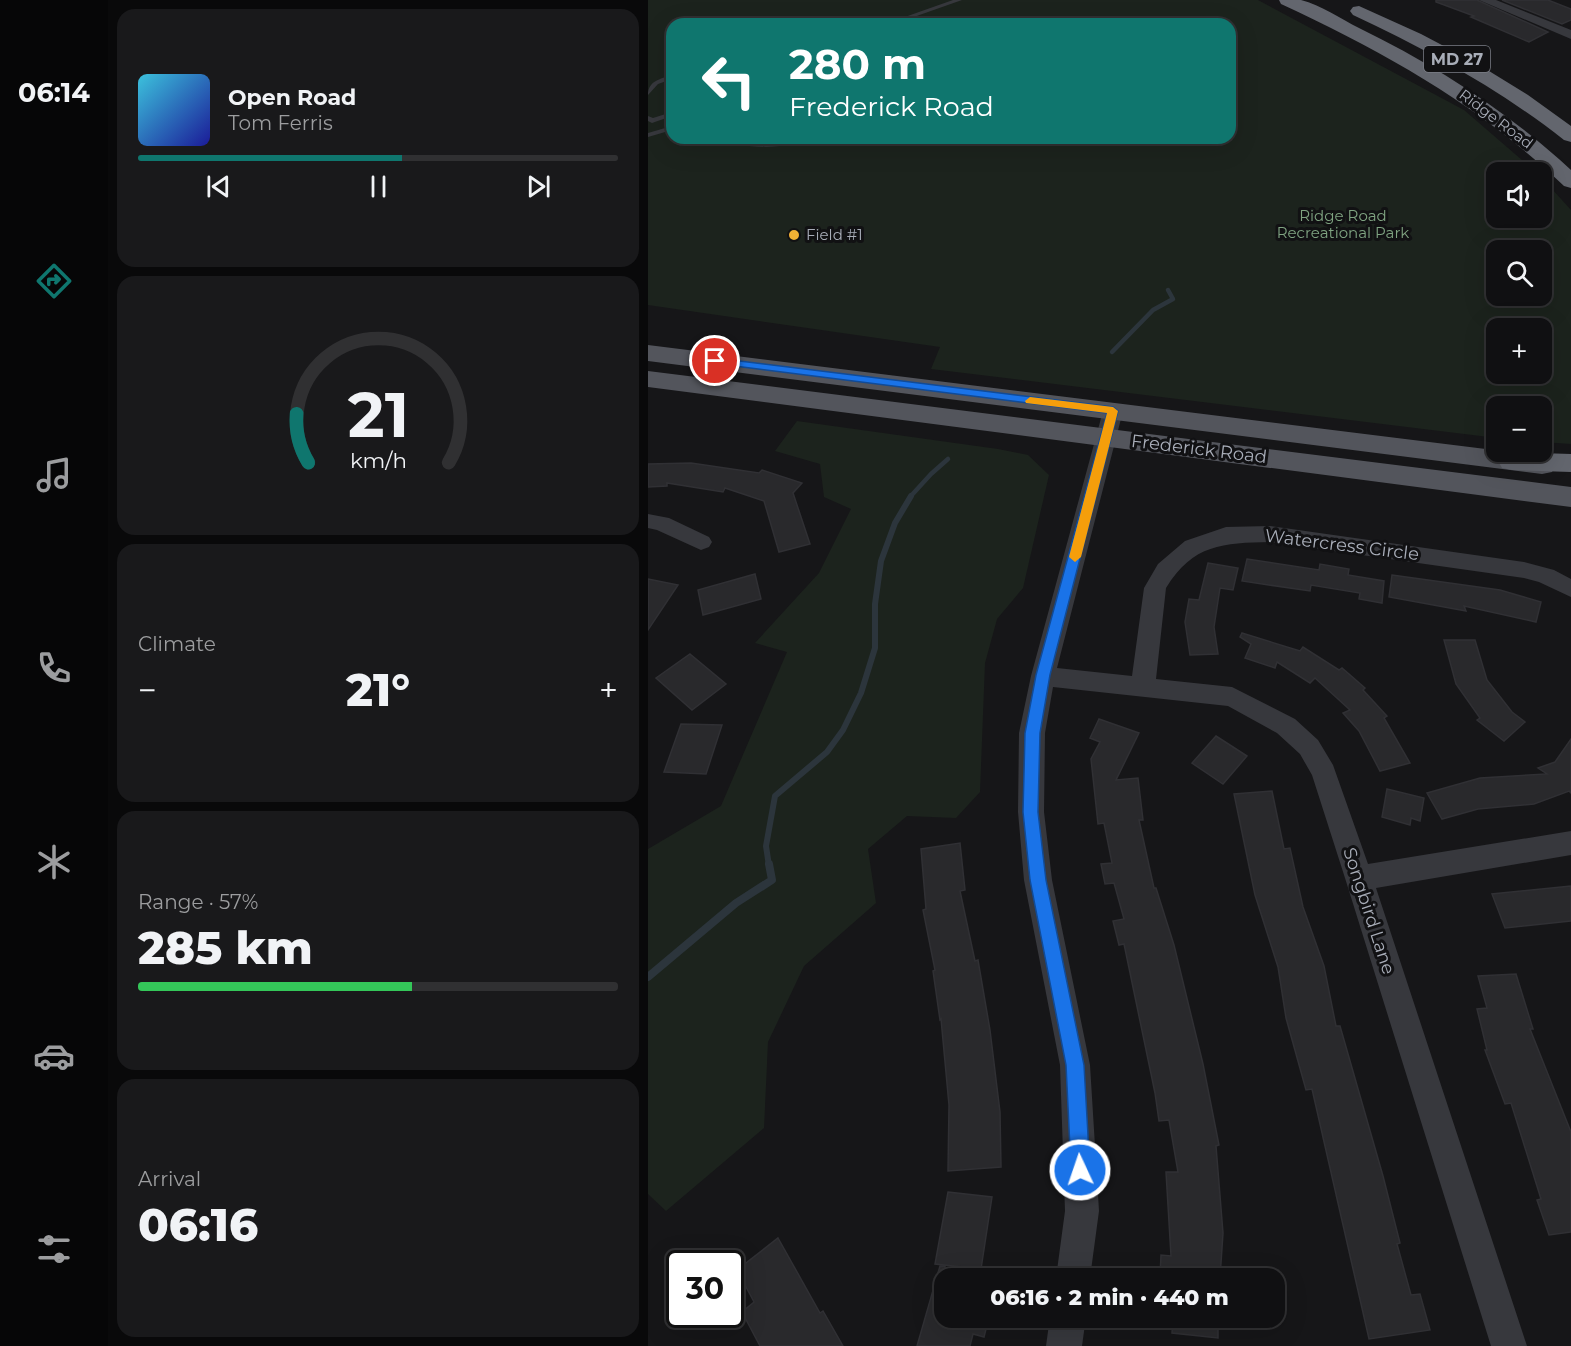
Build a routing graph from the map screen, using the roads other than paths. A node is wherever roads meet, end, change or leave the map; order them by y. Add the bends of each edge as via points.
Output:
1 (958, 0) edge
2 (1287, 0) edge
3 (1485, 0) edge
4 (1341, 3) dead end
5 (906, 18) edge
6 (1571, 35) edge
7 (666, 79) edge
8 (648, 93) edge
9 (666, 116) edge
10 (648, 118) edge
11 (666, 130) edge
12 (1518, 132) junction
13 (648, 135) edge
14 (1571, 136) edge
15 (1571, 162) edge
16 (1571, 182) edge
17 (648, 352) edge
18 (648, 379) edge
19 (1113, 411) junction
20 (1105, 437) junction
21 (1486, 458) edge
22 (1519, 462) edge
23 (1542, 462) edge
24 (1571, 463) edge
25 (1571, 469) edge
26 (1571, 497) edge
27 (648, 521) edge
28 (701, 542) dead end
29 (1571, 589) edge
30 (1043, 675) junction
31 (1143, 685) junction
32 (1571, 843) edge
33 (1359, 878) junction
34 (1074, 1268) edge
35 (1066, 1328) edge
36 (1064, 1346) edge
37 (1509, 1346) edge

1 - 5 lane
2 - 12 highway, Ridge Road / MD 27 via 1438,76
3 - 6 street
4 - 14 highway, Ridge Road / MD 27 via 1467,64
7 - 8 lane via 656,83
9 - 10 lane via 652,121
11 - 13 lane
12 - 15 highway
12 - 16 highway, Ridge Road / MD 27
17 - 19 main road, Frederick Road
18 - 20 main road, Frederick Road
19 - 20 street
19 - 21 main road, Frederick Road
20 - 26 main road, Frederick Road
20 - 30 street
22 - 25 main road, Frederick Road
23 - 24 highway
27 - 28 street
29 - 31 street, Watercress Circle via 1524,570 1270,534 1226,535 1193,547 1166,570 1155,588
30 - 31 street, Songbird Lane
30 - 34 street via 1032,733 1031,812 1038,880 1075,1065 1082,1211
31 - 33 street, Songbird Lane via 1232,697 1286,726 1309,747 1324,773
32 - 33 street
33 - 37 street, Songbird Lane
35 - 36 street

